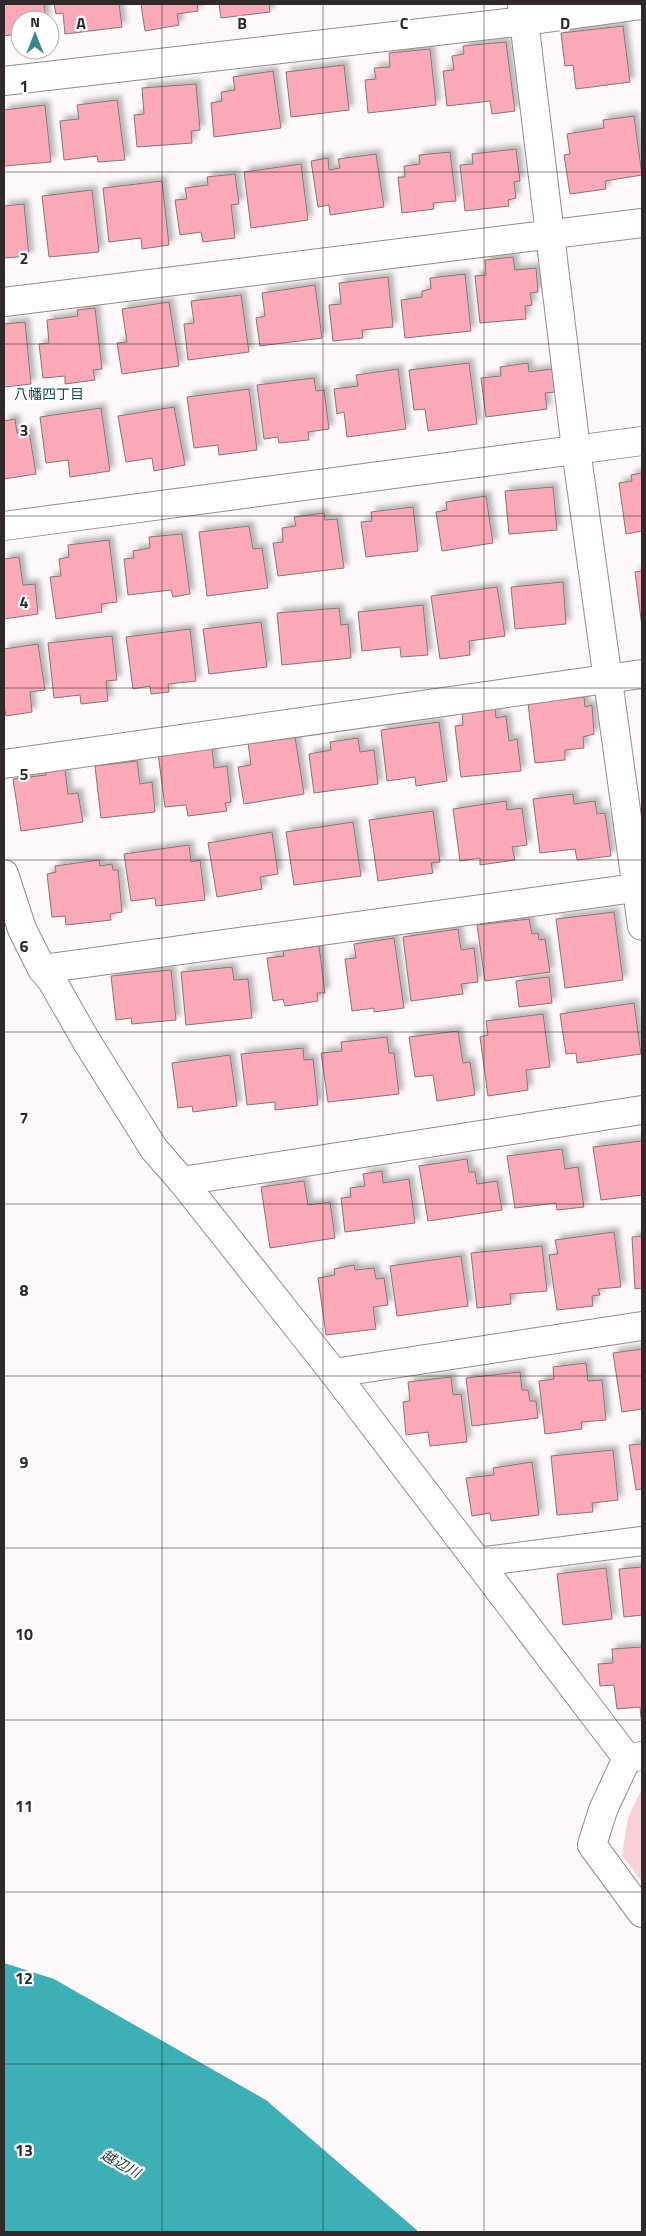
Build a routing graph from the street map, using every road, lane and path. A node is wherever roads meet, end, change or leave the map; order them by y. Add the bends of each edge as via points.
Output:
1 (642, 5) edge
2 (523, 12) edge
3 (4, 81) edge
4 (642, 223) edge
5 (550, 234) junction
6 (4, 302) edge
7 (642, 441) edge
8 (576, 449) junction
9 (4, 526) edge
10 (642, 674) edge
11 (608, 678) junction
12 (4, 764) edge
13 (4, 874) edge
14 (640, 888) edge
15 (642, 926) edge
16 (42, 969) junction
17 (642, 1110) edge
18 (182, 1181) junction
19 (642, 1326) edge
20 (334, 1373) junction
21 (642, 1541) edge
22 (478, 1562) junction
23 (635, 1757) edge
24 (642, 1913) edge

1 - 2 street
2 - 3 street
2 - 5 street
4 - 5 street
5 - 6 street
5 - 8 street
7 - 8 street
8 - 9 street
8 - 11 street
10 - 11 street
11 - 12 street
11 - 14 street
13 - 16 street via 22,930
14 - 15 street
14 - 16 street
16 - 18 street via 154,1149
17 - 18 street
18 - 20 street
19 - 20 street
20 - 22 street
21 - 22 street
22 - 23 street
23 - 24 street via 603,1810 592,1844

